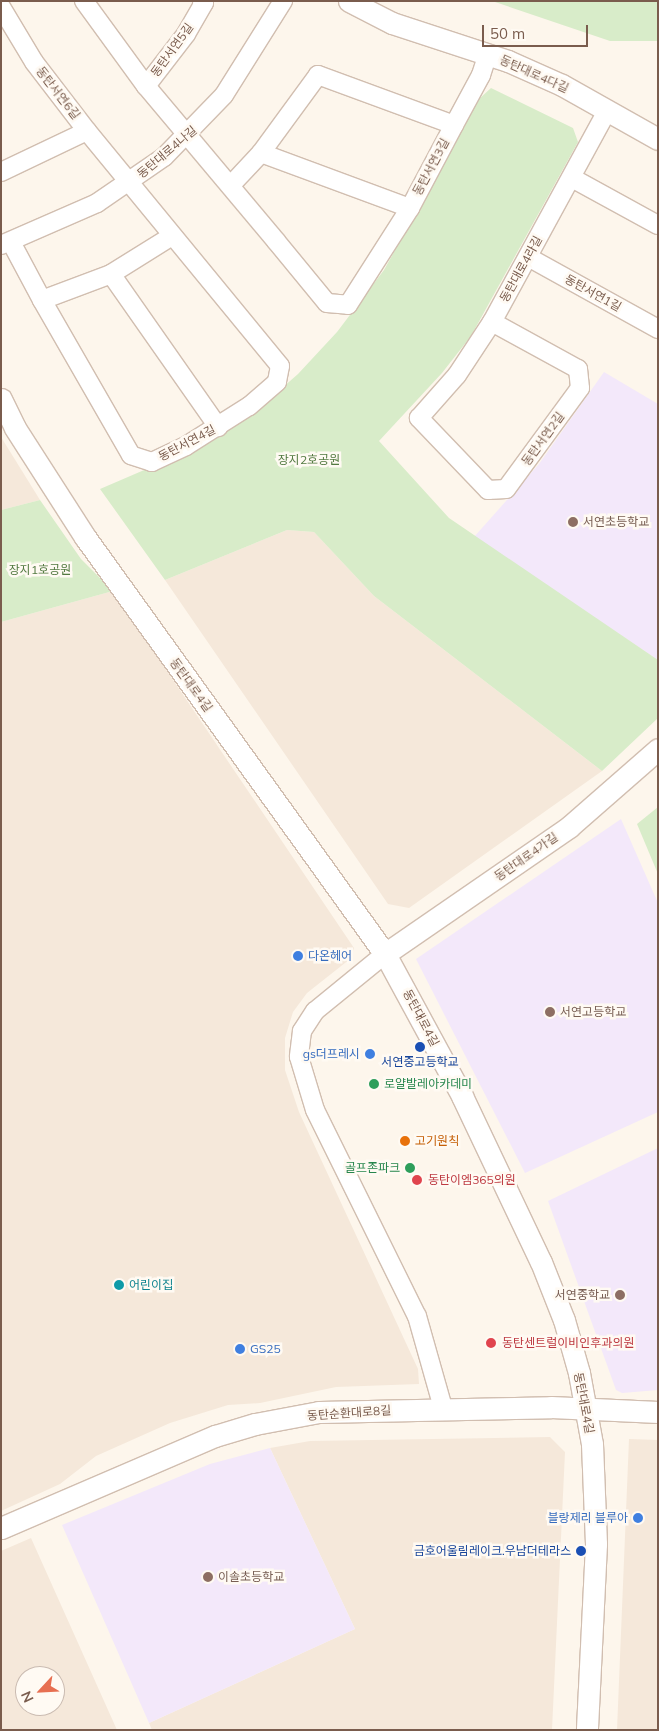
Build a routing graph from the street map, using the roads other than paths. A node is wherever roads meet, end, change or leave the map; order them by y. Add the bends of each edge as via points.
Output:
1 (84, 1) edge
2 (202, 1) edge
3 (284, 1) edge
4 (349, 1) edge
5 (1, 7) edge
6 (6, 27) edge
7 (488, 54) junction
8 (146, 86) junction
9 (607, 111) junction
10 (454, 125) junction
11 (87, 131) junction
12 (188, 136) junction
13 (658, 139) edge
14 (261, 153) junction
15 (1, 172) edge
16 (572, 178) junction
17 (129, 184) junction
18 (230, 186) junction
19 (410, 208) junction
20 (658, 225) edge
21 (172, 236) junction
22 (6, 244) edge
23 (528, 257) junction
24 (111, 274) junction
25 (42, 300) junction
26 (492, 322) junction
27 (658, 329) edge
28 (1, 399) edge
29 (420, 418) joint
30 (218, 427) junction
31 (658, 749) edge
32 (385, 954) junction
33 (443, 1408) junction
34 (586, 1409) junction
35 (658, 1412) edge
36 (1, 1528) edge
37 (587, 1730) edge

1 - 8 street, 동탄서연5길
2 - 8 street, 동탄서연5길 via 204,3 186,34
3 - 12 street, 동탄대로4나길 via 240,73
4 - 7 street, 동탄대로4다길 via 392,23
5 - 6 street, 동탄서연6길
6 - 11 street, 동탄서연6길
7 - 9 street, 동탄대로4다길 via 562,85
7 - 10 street via 481,75
8 - 12 street, 동탄서연3길
9 - 13 street, 동탄대로4다길
9 - 16 street, 동탄대로4라길
10 - 14 street, 동탄서연3길 via 318,75
10 - 19 street, 동탄서연3길
11 - 15 street, 동탄서연6길
11 - 17 street, 동탄서연4길
12 - 17 street, 동탄대로4나길
12 - 18 street, 동탄서연3길
14 - 18 street, 동탄서연3길
14 - 19 street
16 - 20 street
16 - 23 street, 동탄대로4라길
17 - 21 street, 동탄서연4길
17 - 22 street, 동탄대로4나길 via 70,217
18 - 19 street, 동탄서연3길 via 327,303 348,304
21 - 24 street
21 - 30 street, 동탄서연4길 via 280,366 277,382
22 - 25 street, 동탄서연4길
23 - 26 street, 동탄대로4라길
23 - 27 street, 동탄서연1길
24 - 25 street
24 - 30 street
25 - 30 street, 동탄서연4길 via 132,455 152,462
26 - 29 street, 동탄대로4라길 via 456,375
26 - 29 street, 동탄서연2길 via 578,369 580,388 544,440 506,489 488,490
28 - 32 street, 동탄대로4길 via 15,428 85,537
31 - 32 street, 동탄대로4가길 via 569,827
32 - 33 street via 315,1011 302,1031 299,1057 315,1110 417,1316
32 - 34 street, 동탄대로4길 via 462,1096 541,1262 564,1320
33 - 34 street, 동탄순환대로8길
33 - 36 street, 동탄순환대로8길 via 319,1412 255,1424 167,1455
34 - 35 street, 동탄순환대로8길
34 - 37 street, 동탄대로4길 via 592,1444 596,1544

